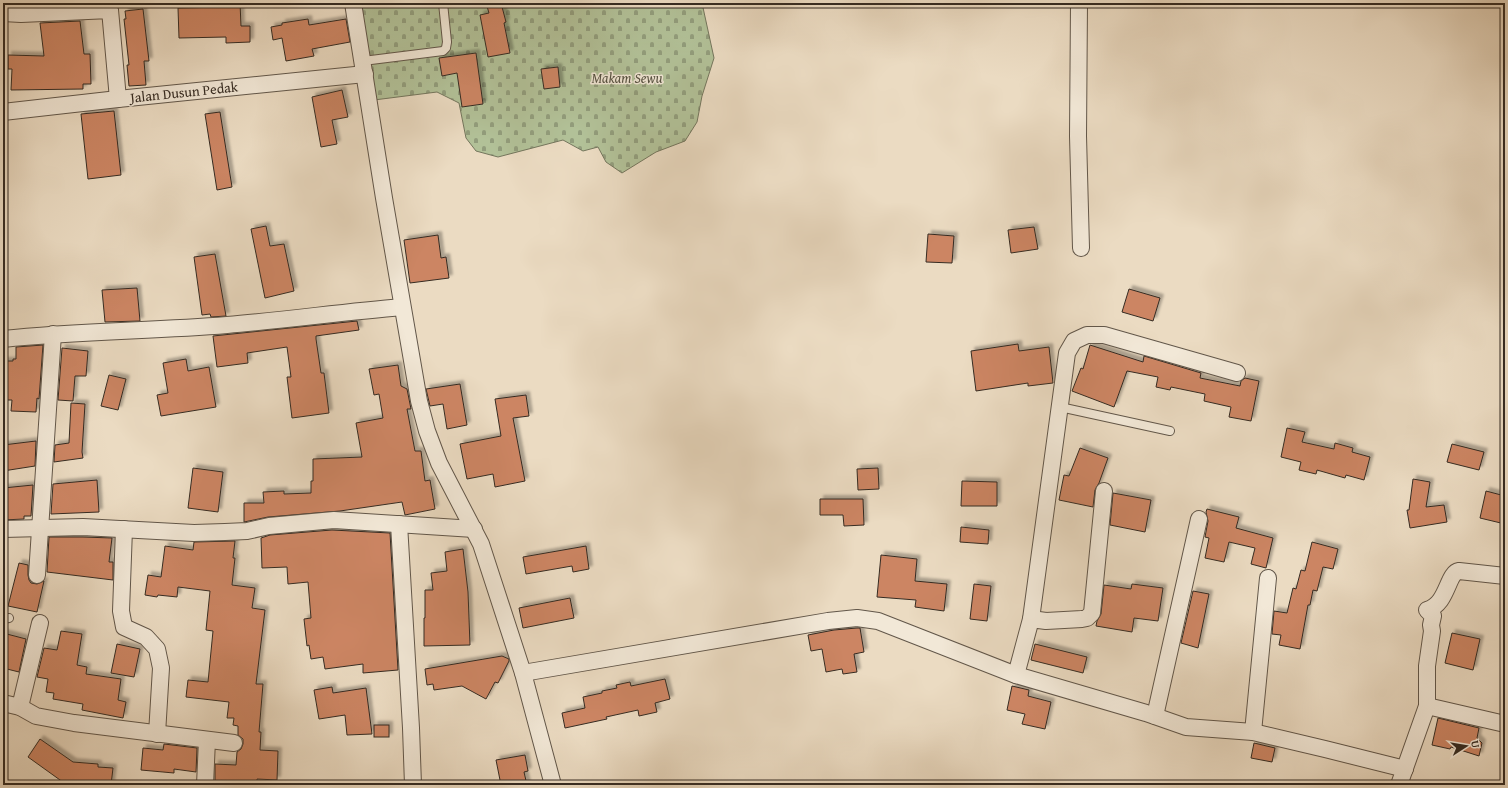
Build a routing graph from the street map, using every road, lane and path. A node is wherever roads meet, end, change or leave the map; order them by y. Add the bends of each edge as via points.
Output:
1 (354, 3) edge
2 (443, 3) edge
3 (1079, 3) edge
4 (110, 6) edge
5 (3, 13) edge
6 (364, 68) junction
7 (118, 99) junction
8 (3, 112) edge
9 (1081, 248) dead end
10 (402, 307) junction
11 (54, 334) junction
12 (3, 339) edge
13 (1238, 373) dead end
14 (1060, 407) junction
15 (1170, 431) dead end
16 (1104, 491) dead end
17 (1199, 519) dead end
18 (399, 524) junction
19 (41, 527) junction
20 (3, 529) edge
21 (124, 529) junction
22 (474, 529) junction
23 (37, 574) dead end
24 (1505, 576) edge
25 (1268, 578) dead end
26 (1032, 618) junction
27 (40, 623) dead end
28 (523, 673) junction
29 (1016, 675) junction
30 (3, 702) edge
31 (1427, 706) junction
32 (20, 707) junction
33 (1155, 716) junction
34 (1505, 724) edge
35 (1252, 732) junction
36 (157, 734) junction
37 (207, 740) junction
38 (234, 743) dead end
39 (1404, 769) junction
40 (205, 785) edge
41 (413, 785) edge
42 (553, 785) edge
43 (1399, 785) edge

1 - 6 street
2 - 6 lane via 447,42 443,51
3 - 9 street via 1078,136
4 - 5 street via 21,14
4 - 7 street
6 - 7 street, Jalan Dusun Pedak
6 - 10 street
7 - 8 street, Jalan Dusun Pedak
10 - 11 street via 228,325
10 - 22 street via 427,431 439,463
11 - 12 street
11 - 19 street
13 - 14 street via 1104,335 1087,335 1074,341 1067,353
14 - 15 lane
14 - 26 street
16 - 26 street via 1092,613 1082,619 1046,621
17 - 33 street
18 - 21 street via 334,520 269,526 247,531 194,533
18 - 22 street
18 - 41 street
19 - 20 street
19 - 21 street
19 - 23 street
21 - 36 street via 121,610 124,627 146,637 157,650 161,668
22 - 28 street
24 - 31 street via 1455,571 1441,599 1427,610 1433,616 1427,666
25 - 35 street
26 - 29 street
27 - 32 street
28 - 29 street via 857,618 878,621
28 - 42 street
29 - 33 street
30 - 32 street
31 - 34 street
31 - 39 street
32 - 36 street via 36,716
33 - 35 street via 1186,726
35 - 39 street
36 - 37 street
37 - 38 street
37 - 40 street
39 - 43 street

